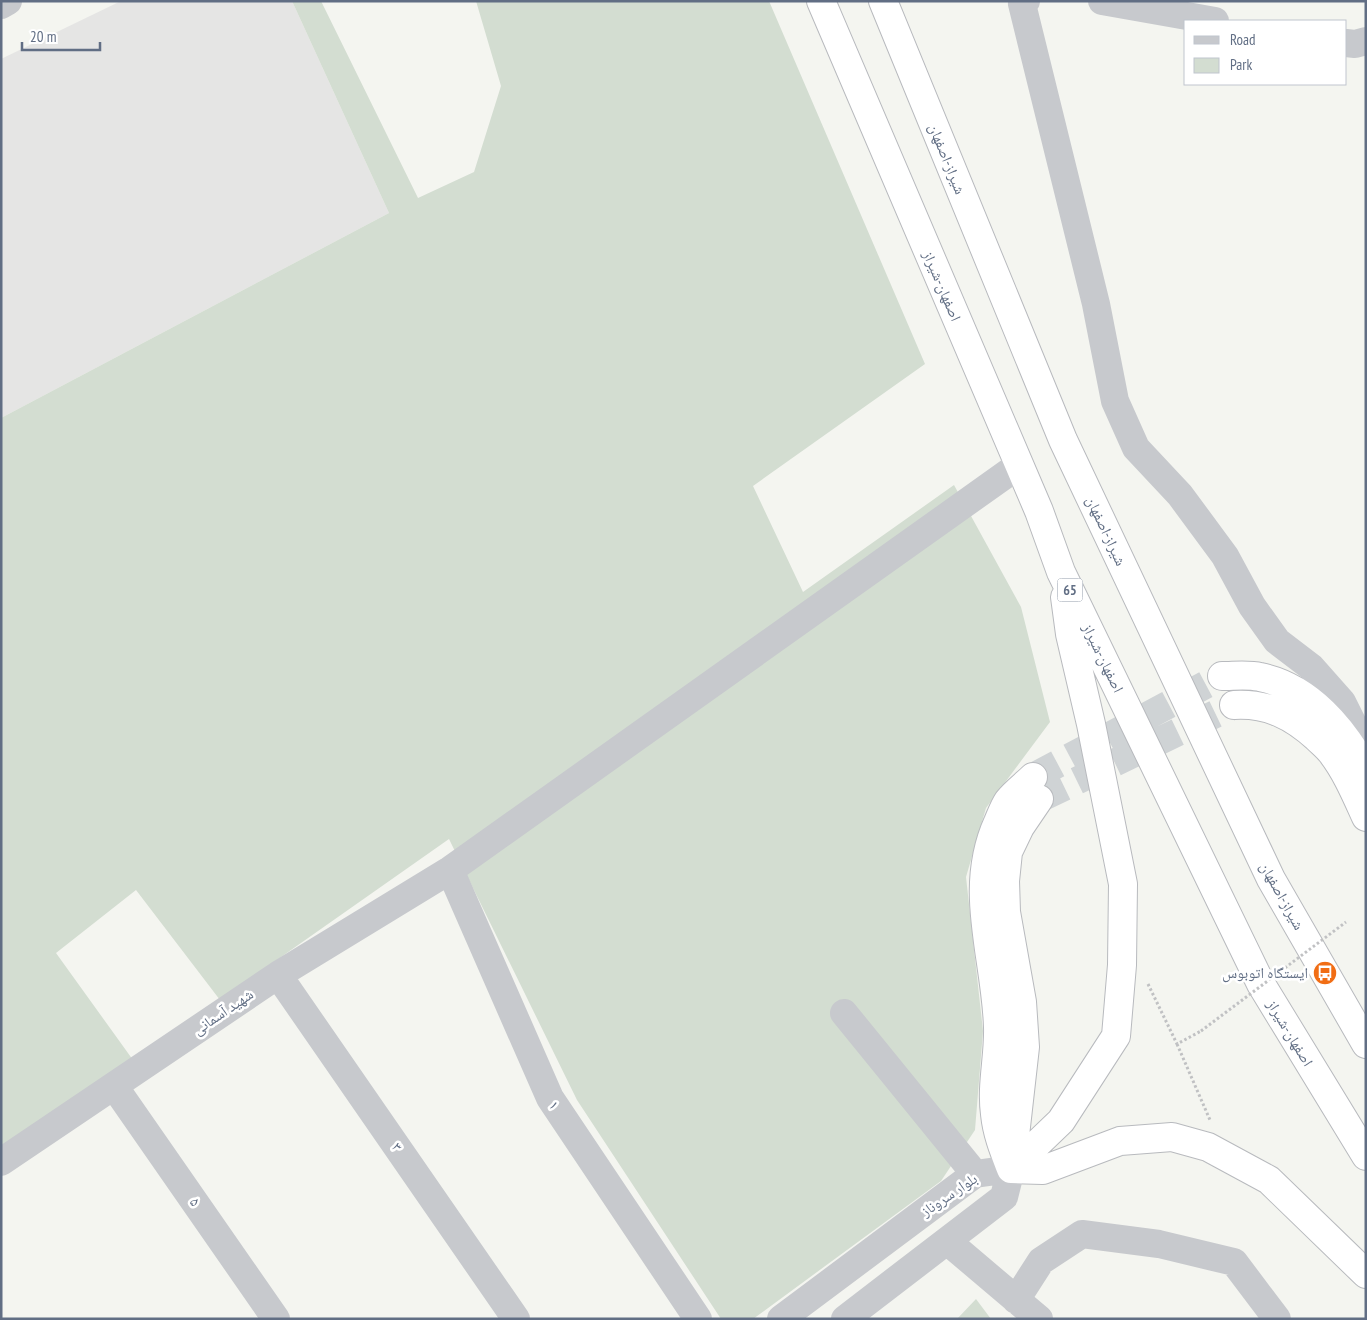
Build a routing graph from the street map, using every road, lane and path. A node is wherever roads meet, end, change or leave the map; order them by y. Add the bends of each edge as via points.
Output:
1 (8, 1) edge
2 (821, 1) edge
3 (883, 1) edge
4 (1026, 1) edge
5 (1102, 1) edge
6 (1, 5) edge
7 (1208, 20) edge
8 (1366, 41) edge
9 (1347, 43) edge
10 (1019, 464) junction
11 (1061, 572) junction
12 (1222, 676) tunnel mouth
13 (1234, 705) tunnel mouth
14 (1366, 750) edge
15 (1366, 772) edge
16 (1036, 788) tunnel mouth
17 (1366, 817) edge
18 (450, 870) junction
19 (1346, 922) dead end
20 (1122, 965) junction
21 (278, 975) junction
22 (844, 1013) dead end
23 (1177, 1044) junction
24 (1366, 1044) edge
25 (114, 1086) junction
26 (1208, 1147) junction
27 (1366, 1156) edge
28 (1, 1162) edge
29 (1011, 1169) junction
30 (975, 1174) junction
31 (947, 1241) junction
32 (1366, 1274) edge
33 (1016, 1300) junction
34 (276, 1319) edge
35 (516, 1319) edge
36 (698, 1319) edge
37 (781, 1319) edge
38 (845, 1319) edge
39 (1039, 1319) edge
40 (1277, 1319) edge

1 - 6 street
2 - 10 highway, اصفهان-شیراز / 65
3 - 24 highway, شیراز-اصفهان via 1063,440 1271,879
4 - 14 street via 1022,4 1096,304 1115,401 1136,448 1186,503 1225,556 1252,606 1276,641 1311,667 1342,702
5 - 7 street
8 - 9 street
10 - 11 highway, اصفهان-شیراز / 65
10 - 18 street, شهید آسمانی
11 - 20 highway via 1070,634 1123,884
11 - 27 highway, اصفهان-شیراز / 65 via 1261,984
12 - 15 highway via 1258,676 1284,683 1310,700 1332,720
13 - 17 highway via 1272,708 1302,724 1331,751
16 - 29 highway via 1008,852 1005,880 1006,912 1022,1002 1025,1047
18 - 21 street, شهید آسمانی
18 - 36 street, ۱ via 550,1098
19 - 23 path, bridge via 1201,1031
20 - 23 path via 1146,980
20 - 29 highway via 1116,1036 1061,1122
21 - 25 street, شهید آسمانی
21 - 35 street, ۳
22 - 30 street
23 - 26 path via 1211,1122
25 - 28 street, شهید آسمانی
25 - 34 street, ۵
26 - 29 highway via 1172,1137 1120,1141 1043,1170
26 - 32 highway via 1269,1180
29 - 30 street, بلوار سروناز
29 - 31 street via 1004,1197
30 - 37 street, بلوار سروناز
31 - 33 street
31 - 38 street
33 - 39 street
33 - 40 street via 1041,1262 1082,1234 1159,1244 1234,1262

